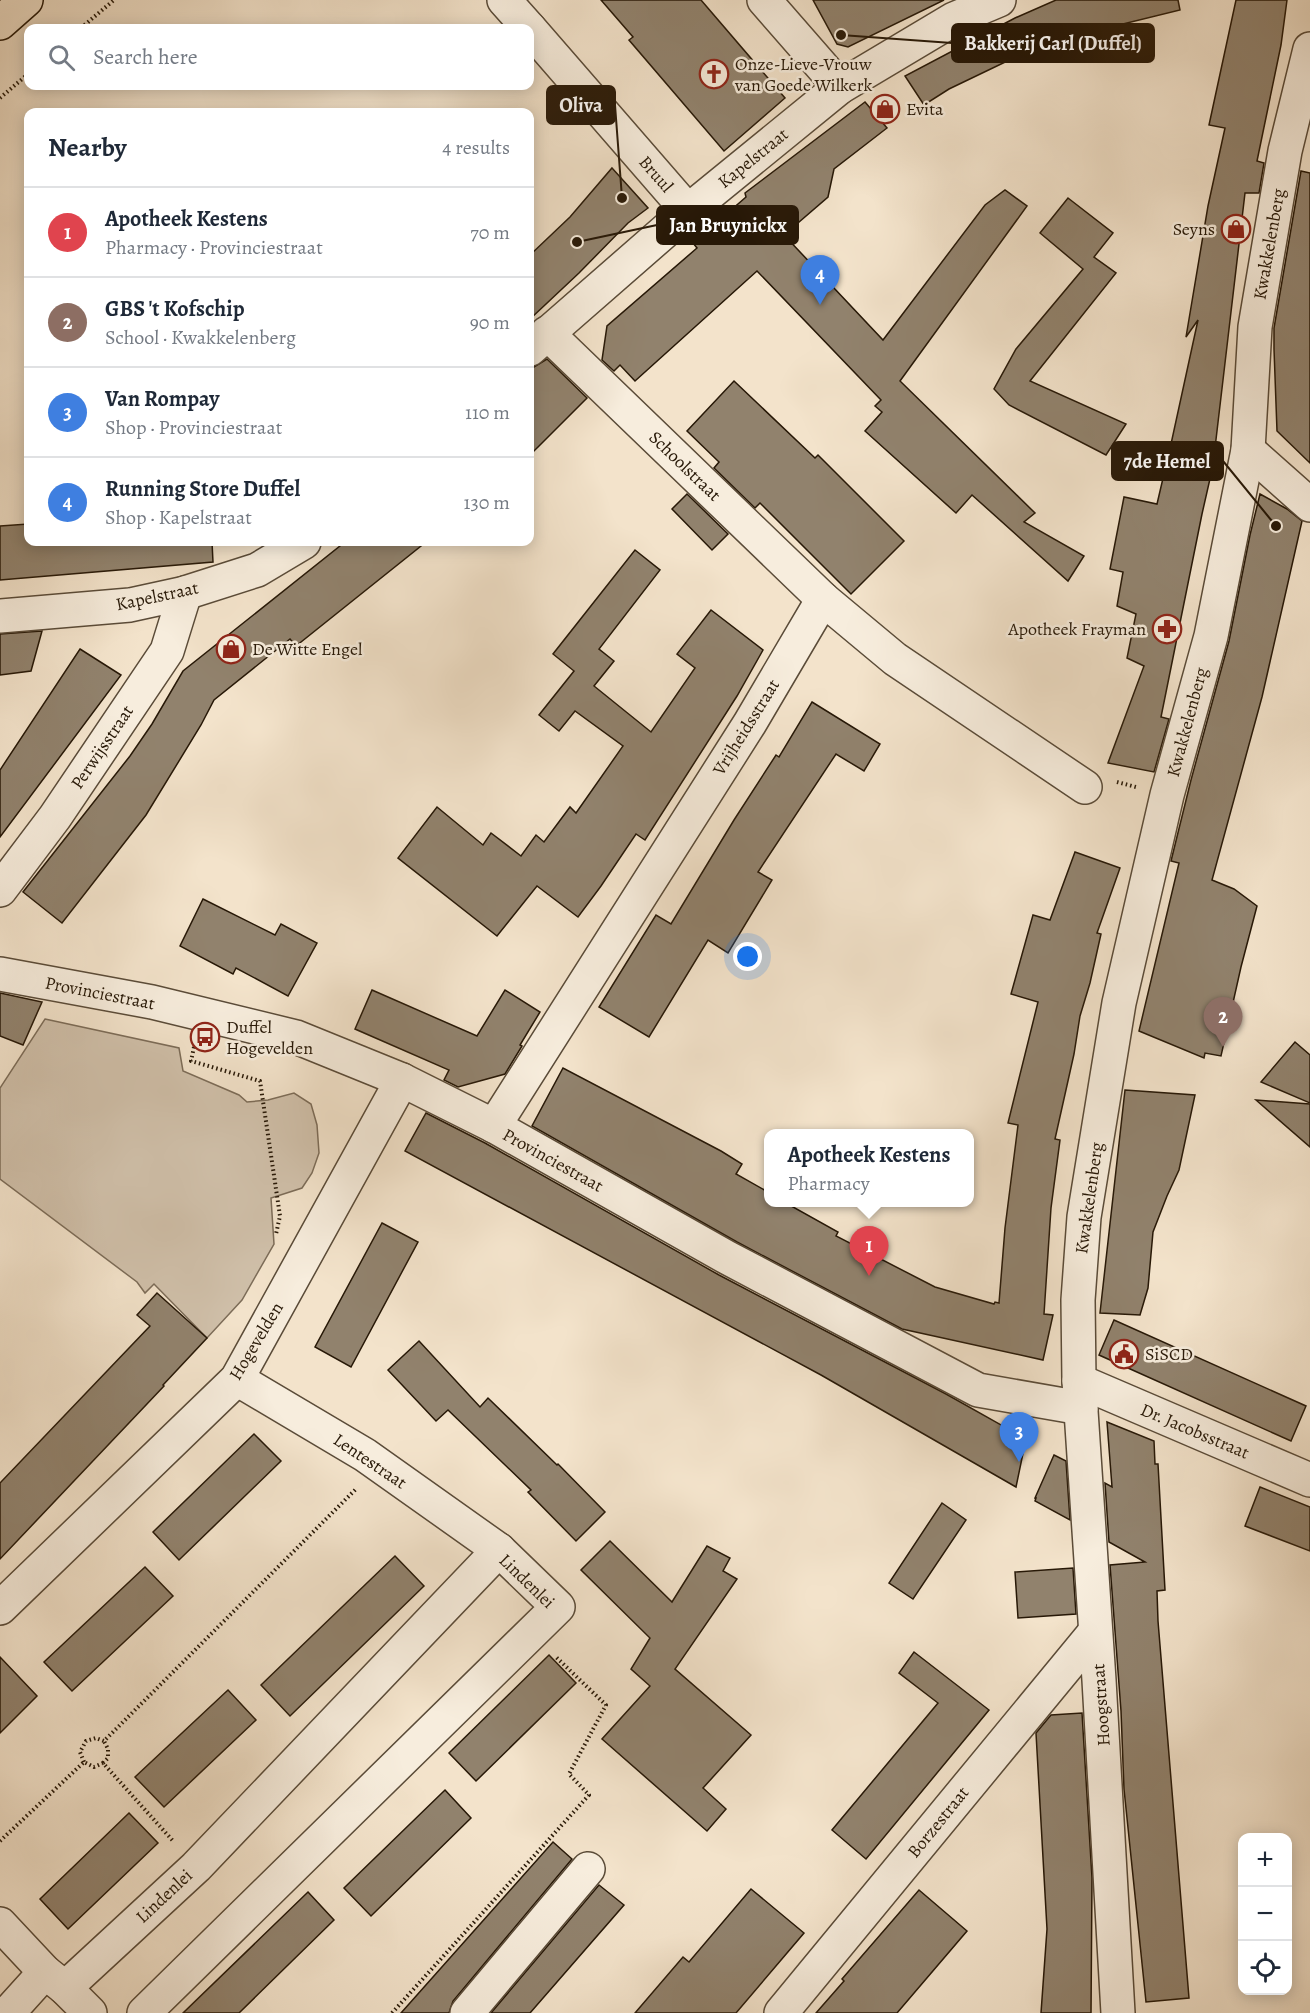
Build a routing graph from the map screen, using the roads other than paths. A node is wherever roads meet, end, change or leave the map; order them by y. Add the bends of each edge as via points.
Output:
1 (26, 0) edge
2 (504, 0) edge
3 (764, 0) edge
4 (999, 0) edge
5 (0, 22) edge
6 (525, 24) edge
7 (534, 35) edge
8 (1310, 49) edge
9 (840, 87) junction
10 (688, 211) junction
11 (538, 341) edge
12 (1248, 450) junction
13 (1310, 505) edge
14 (297, 546) edge
15 (185, 593) junction
16 (823, 599) junction
17 (0, 616) edge
18 (1086, 787) road end
19 (0, 890) edge
20 (0, 974) edge
21 (402, 1080) junction
22 (494, 1126) junction
23 (237, 1379) junction
24 (1080, 1395) junction
25 (1310, 1480) edge
26 (500, 1550) junction
27 (0, 1608) edge
28 (1095, 1632) junction
29 (588, 1869) dead end
30 (0, 1924) edge
31 (55, 1980) junction
32 (8, 2013) edge
33 (90, 2013) edge
34 (144, 2013) edge
35 (467, 2013) edge
36 (782, 2013) edge
37 (1118, 2013) edge

1 - 5 main road
2 - 6 street, Bruul
3 - 9 street
4 - 9 street, Kapelstraat via 954,19
7 - 10 street, Bruul
8 - 12 street, Kwakkelenberg via 1285,151 1255,327
9 - 10 street, Kapelstraat
10 - 11 street, Kapelstraat
11 - 16 street, Schoolstraat
12 - 13 street
12 - 24 street, Kwakkelenberg via 1211,636 1167,795 1119,1003 1084,1217 1078,1300
14 - 15 street, Kapelstraat via 257,570
15 - 17 street, Kapelstraat via 130,605
15 - 19 street, Perwijsstraat via 166,651 55,818
16 - 18 street via 895,659
16 - 22 street, Vrijheidsstraat via 750,723
20 - 21 street, Provinciestraat via 152,1002 296,1037
21 - 22 street, Provinciestraat
21 - 23 street, Hogevelden
22 - 24 street, Provinciestraat via 728,1258 978,1390
23 - 26 street, Lentestraat via 365,1455
23 - 27 street, Hogevelden
24 - 25 street, Dr. Jacobsstraat
24 - 28 street, Hoogstraat
26 - 31 street, Lindenlei via 196,1867
26 - 34 street, Lindenlei via 558,1607
28 - 36 street, Borzestraat
28 - 37 street, Hoogstraat
29 - 35 street
30 - 31 street
31 - 32 street, Lindenlei
31 - 33 street

